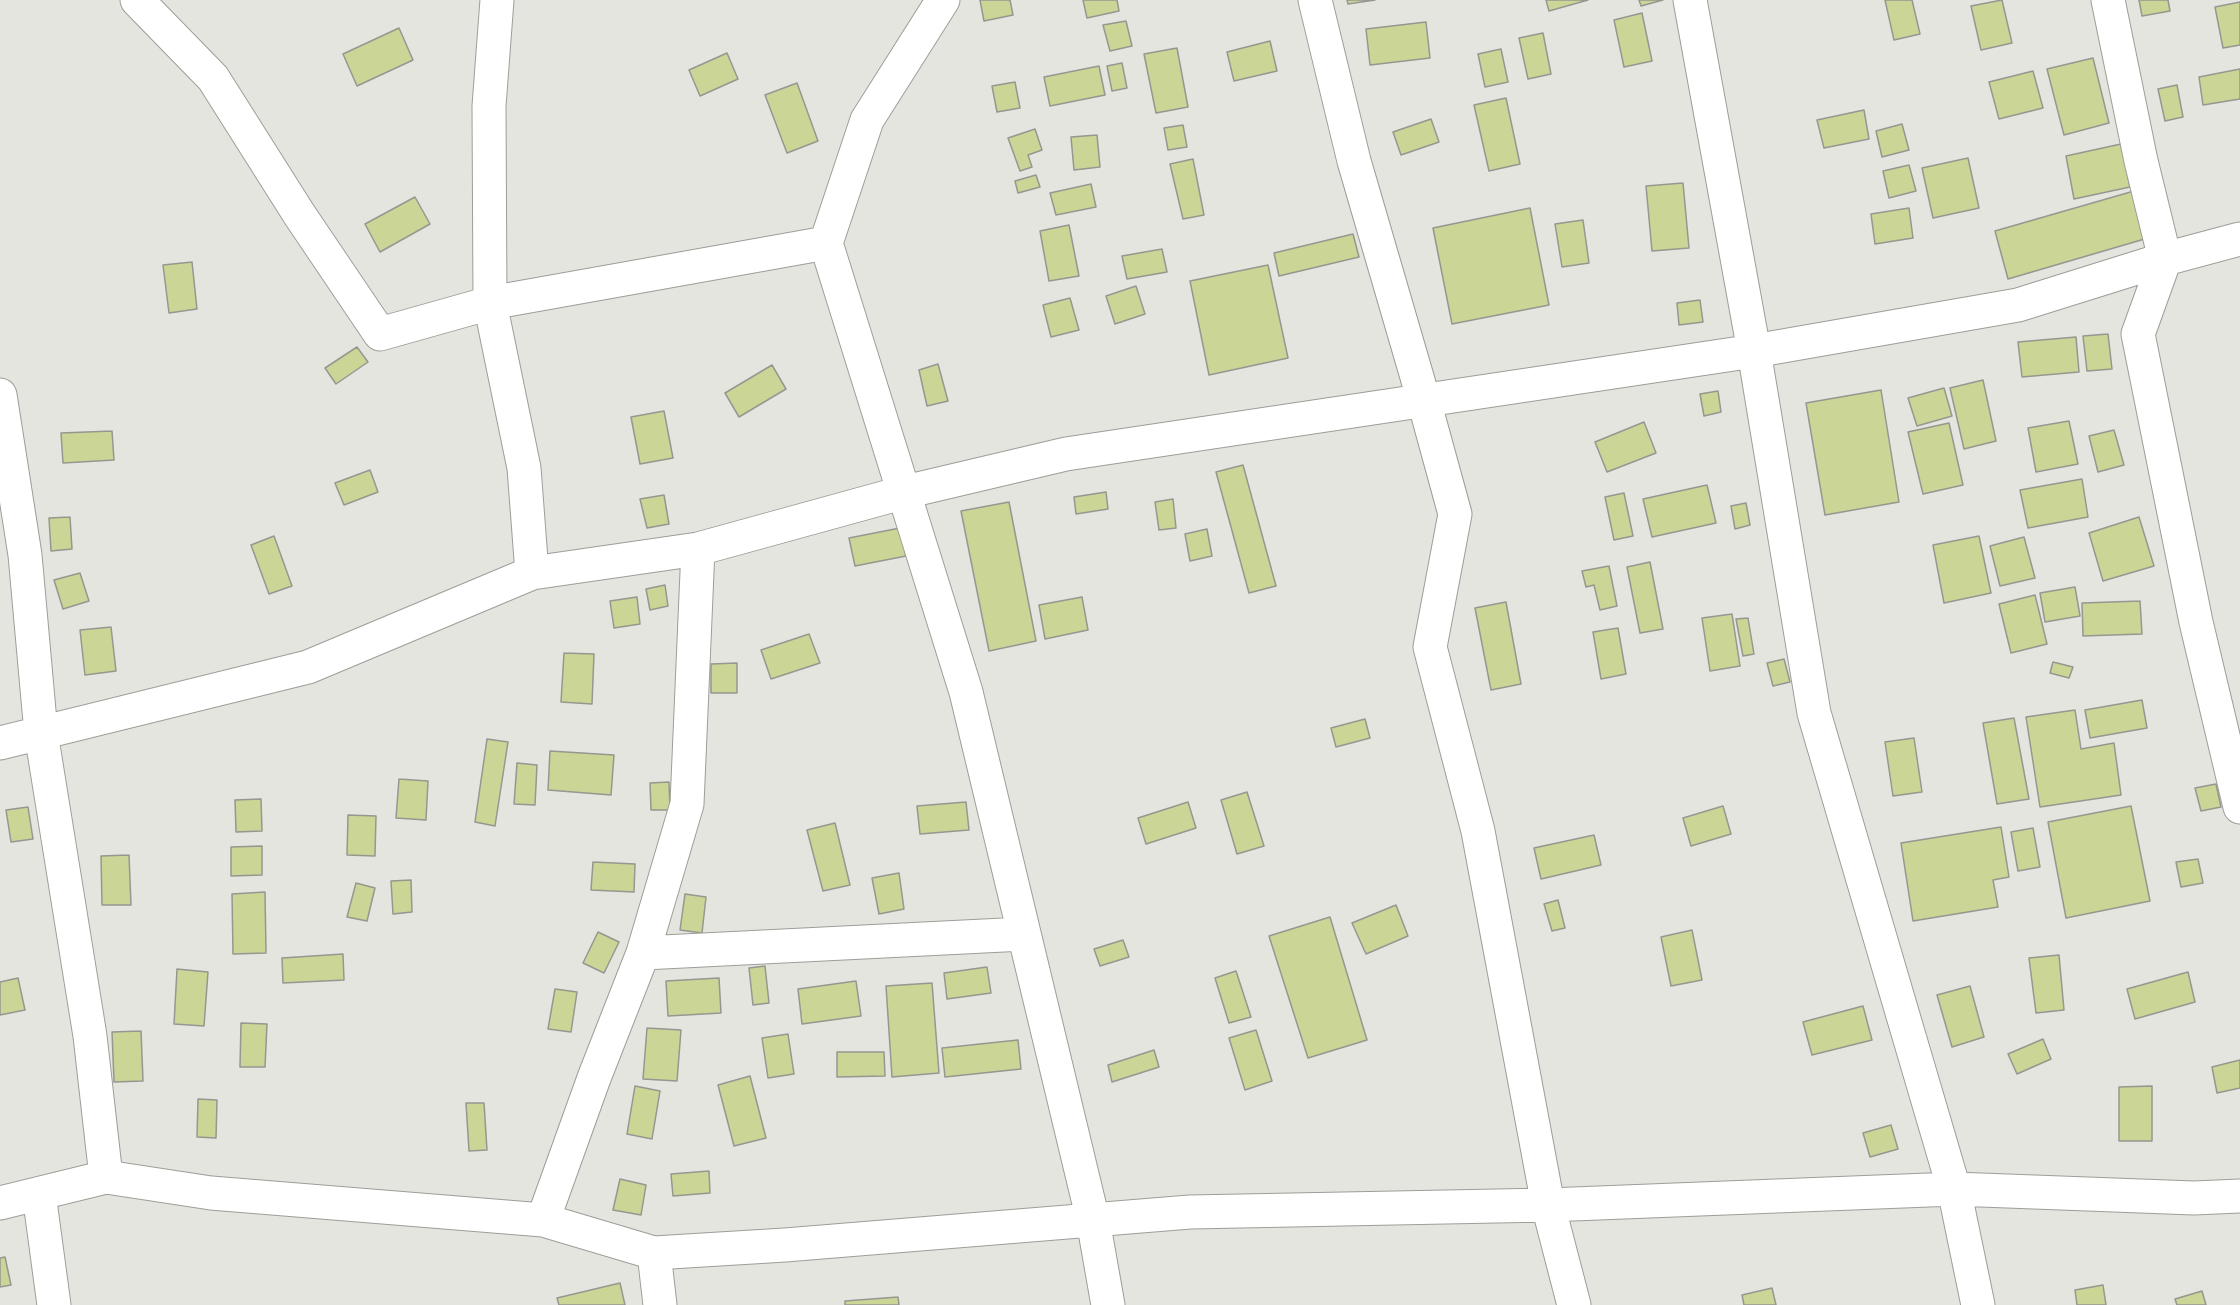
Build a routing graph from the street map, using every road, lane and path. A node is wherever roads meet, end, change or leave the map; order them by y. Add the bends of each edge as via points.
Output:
1 (137, 0) edge
2 (497, 0) edge
3 (943, 0) edge
4 (1316, 0) edge
5 (1690, 0) edge
6 (2108, 0) edge
7 (2240, 239) edge
8 (826, 243) junction
9 (2164, 259) junction
10 (490, 303) junction
11 (1754, 351) junction
12 (0, 395) edge
13 (1424, 401) junction
14 (905, 492) junction
15 (698, 549) junction
16 (532, 573) junction
17 (41, 733) junction
18 (0, 743) edge
19 (2240, 807) edge
20 (1024, 934) junction
21 (643, 953) junction
22 (106, 1177) junction
23 (1954, 1189) junction
24 (39, 1194) junction
25 (2240, 1196) edge
26 (0, 1203) edge
27 (1548, 1205) junction
28 (543, 1220) junction
29 (1094, 1220) junction
30 (654, 1253) junction
31 (54, 1305) edge
32 (660, 1305) edge
33 (1108, 1305) edge
34 (1574, 1305) edge
35 (1978, 1305) edge

1 - 10 street via 213,78 380,334
2 - 10 street via 489,106
3 - 8 street via 867,120
4 - 13 street via 1354,161
5 - 11 street
6 - 9 street
7 - 9 street
8 - 10 street
8 - 14 street
9 - 11 street via 2018,305
9 - 19 street via 2138,334 2196,622
10 - 16 street via 524,468
11 - 13 street
11 - 23 street via 1814,713
12 - 17 street via 25,555
13 - 14 street via 1066,454
13 - 27 street via 1455,514 1430,647 1478,831
14 - 15 street
14 - 20 street via 966,692
15 - 16 street
15 - 21 street via 687,804
16 - 17 street via 308,667
17 - 18 street
17 - 22 street via 90,1035
20 - 21 street
20 - 29 street
21 - 28 street
22 - 24 street
22 - 28 street via 211,1193
23 - 25 street via 2194,1198
23 - 27 street
23 - 35 street
24 - 26 street
24 - 31 street
27 - 29 street via 1190,1212
27 - 34 street
28 - 30 street
29 - 30 street
29 - 33 street
30 - 32 street

